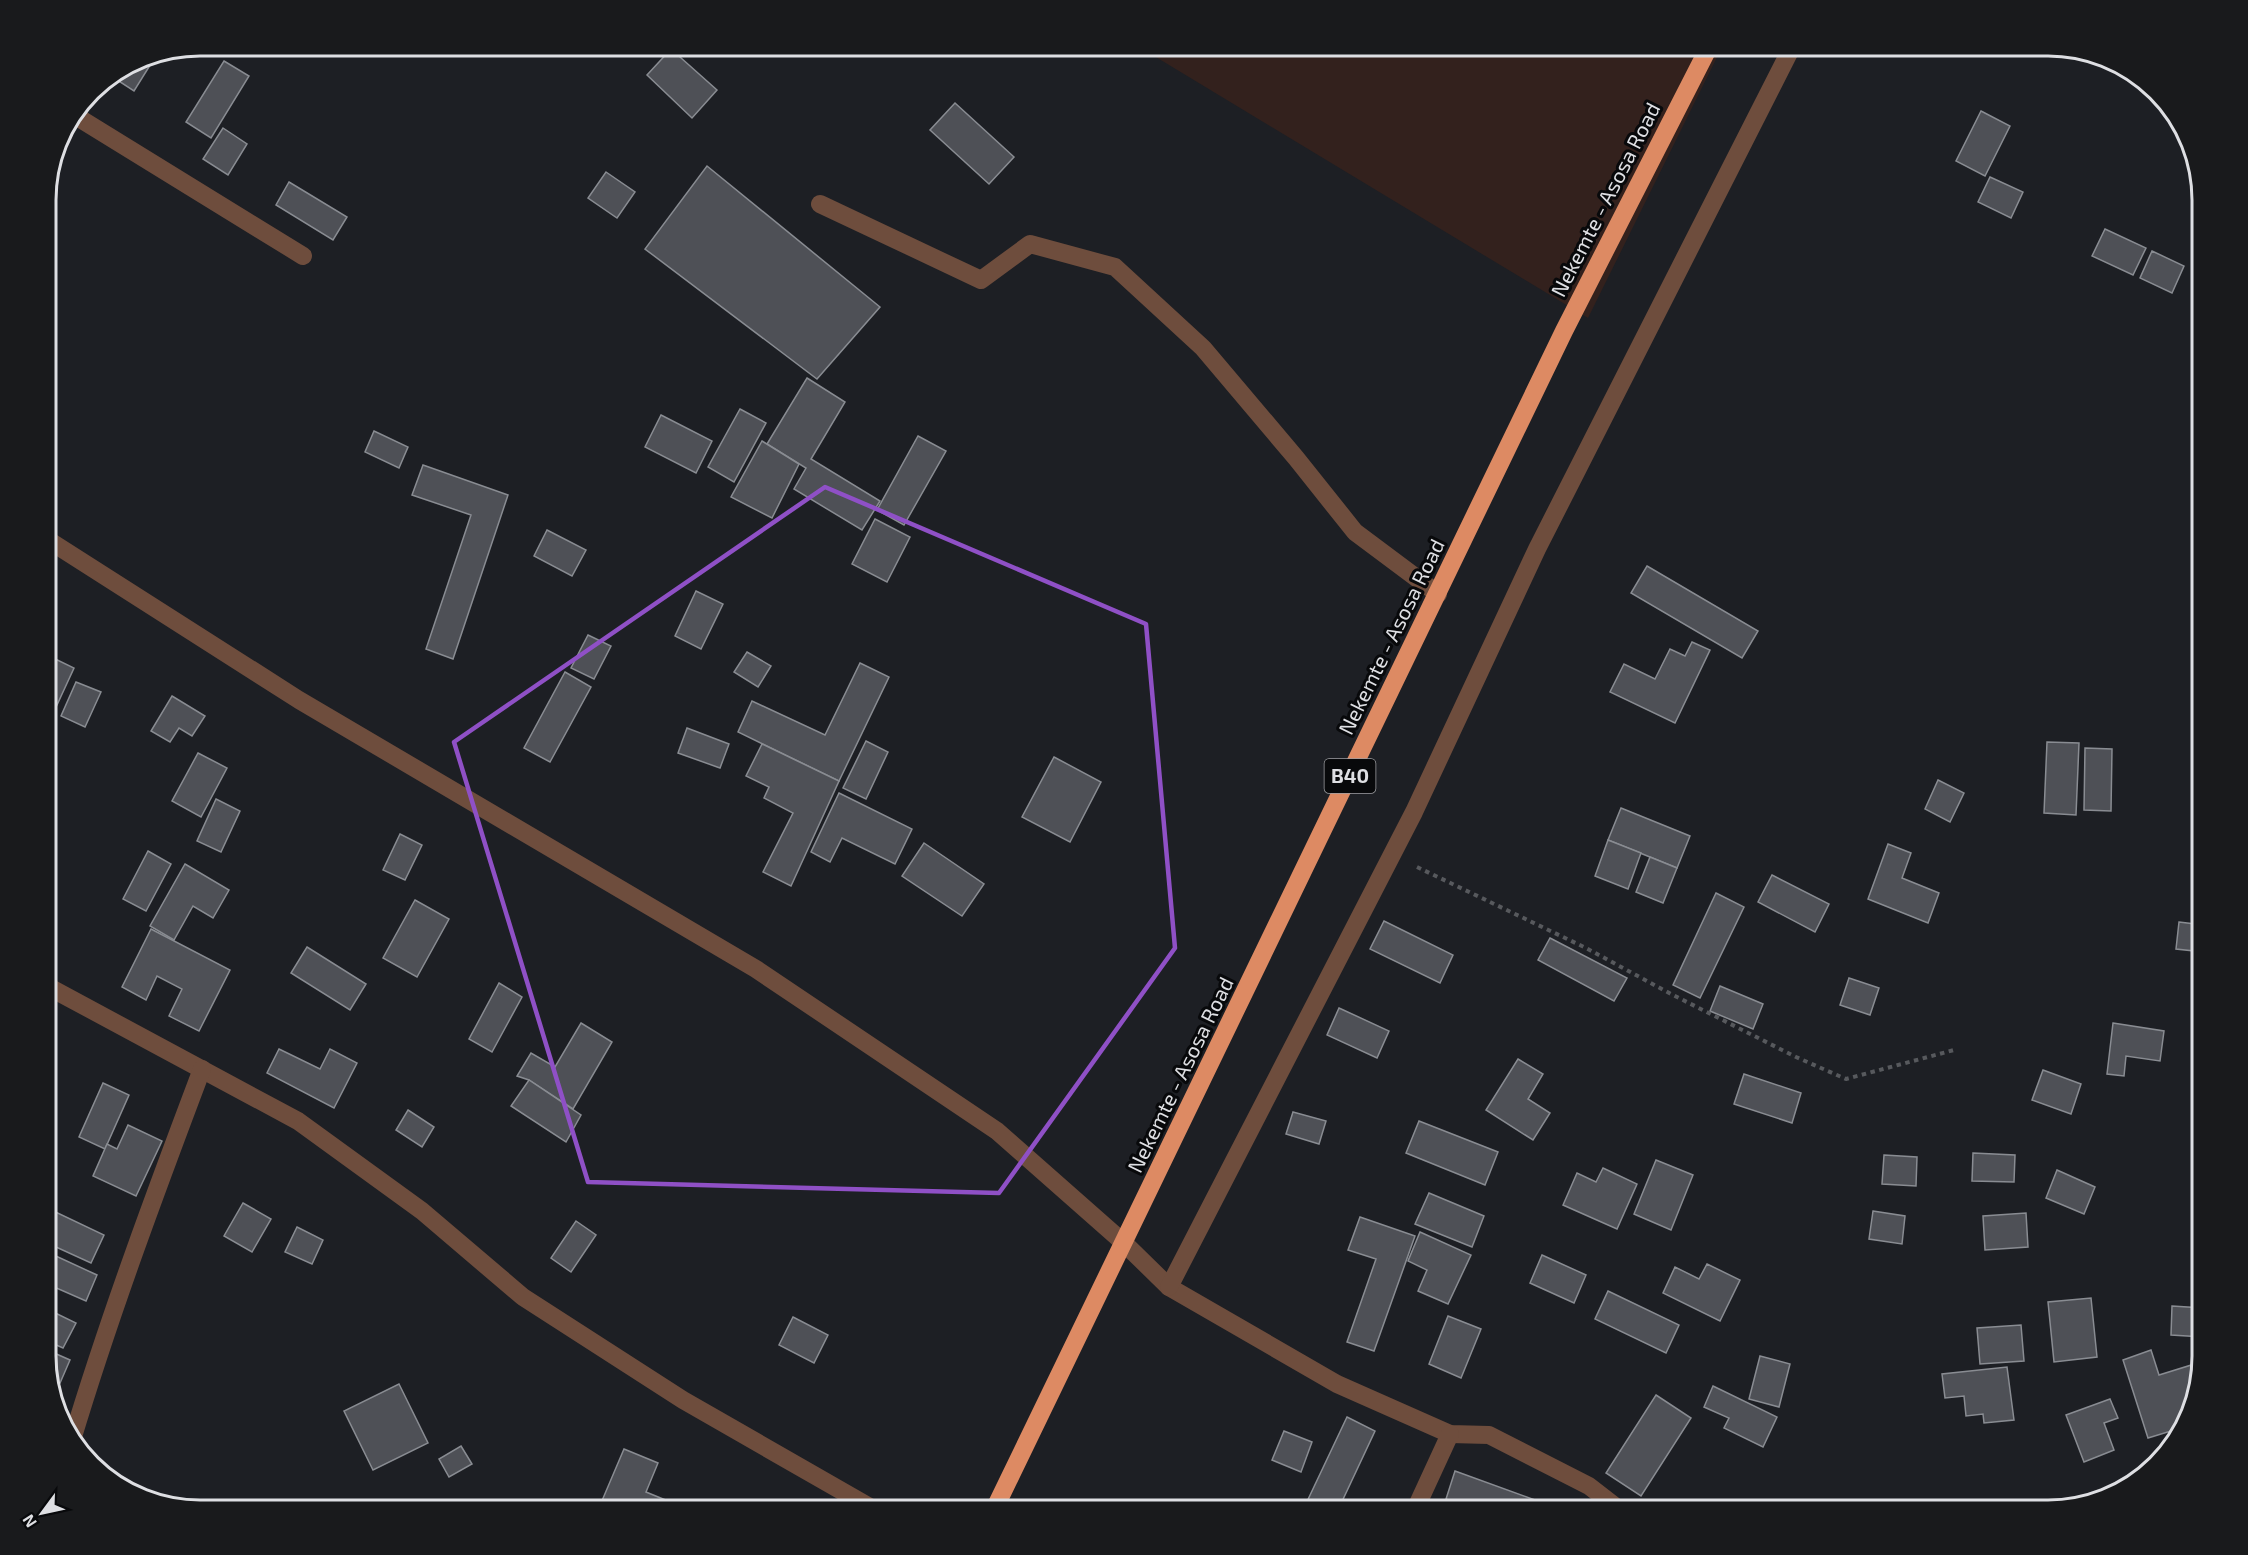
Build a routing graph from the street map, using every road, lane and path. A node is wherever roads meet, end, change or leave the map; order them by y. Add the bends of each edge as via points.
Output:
1 (1704, 56) edge
2 (1787, 56) edge
3 (81, 119) edge
4 (820, 204) dead end
5 (303, 256) dead end
6 (56, 545) edge
7 (1438, 594) junction
8 (1392, 855) junction
9 (56, 990) edge
10 (1954, 1050) dead end
11 (202, 1069) junction
12 (1124, 1243) junction
13 (1169, 1287) junction
14 (76, 1428) edge
15 (1450, 1434) junction
16 (858, 1500) edge
17 (999, 1500) edge
18 (1420, 1500) edge
19 (1607, 1500) edge

1 - 7 highway, Nekemte - Asosa Road / B40 via 1564,330
2 - 8 street via 1537,549
3 - 5 street
4 - 7 street via 981,280 1030,244 1115,267 1203,348 1355,532
6 - 12 street via 299,700 756,969 997,1131
7 - 12 highway, Nekemte - Asosa Road / B40
8 - 10 path via 1846,1079
8 - 13 street
9 - 11 street
11 - 14 street
11 - 16 street via 298,1121 422,1211 523,1297 683,1400
12 - 13 street
12 - 17 highway, Nekemte - Asosa Road / B40
13 - 15 street via 1338,1383
15 - 18 street
15 - 19 street via 1489,1435 1589,1486

